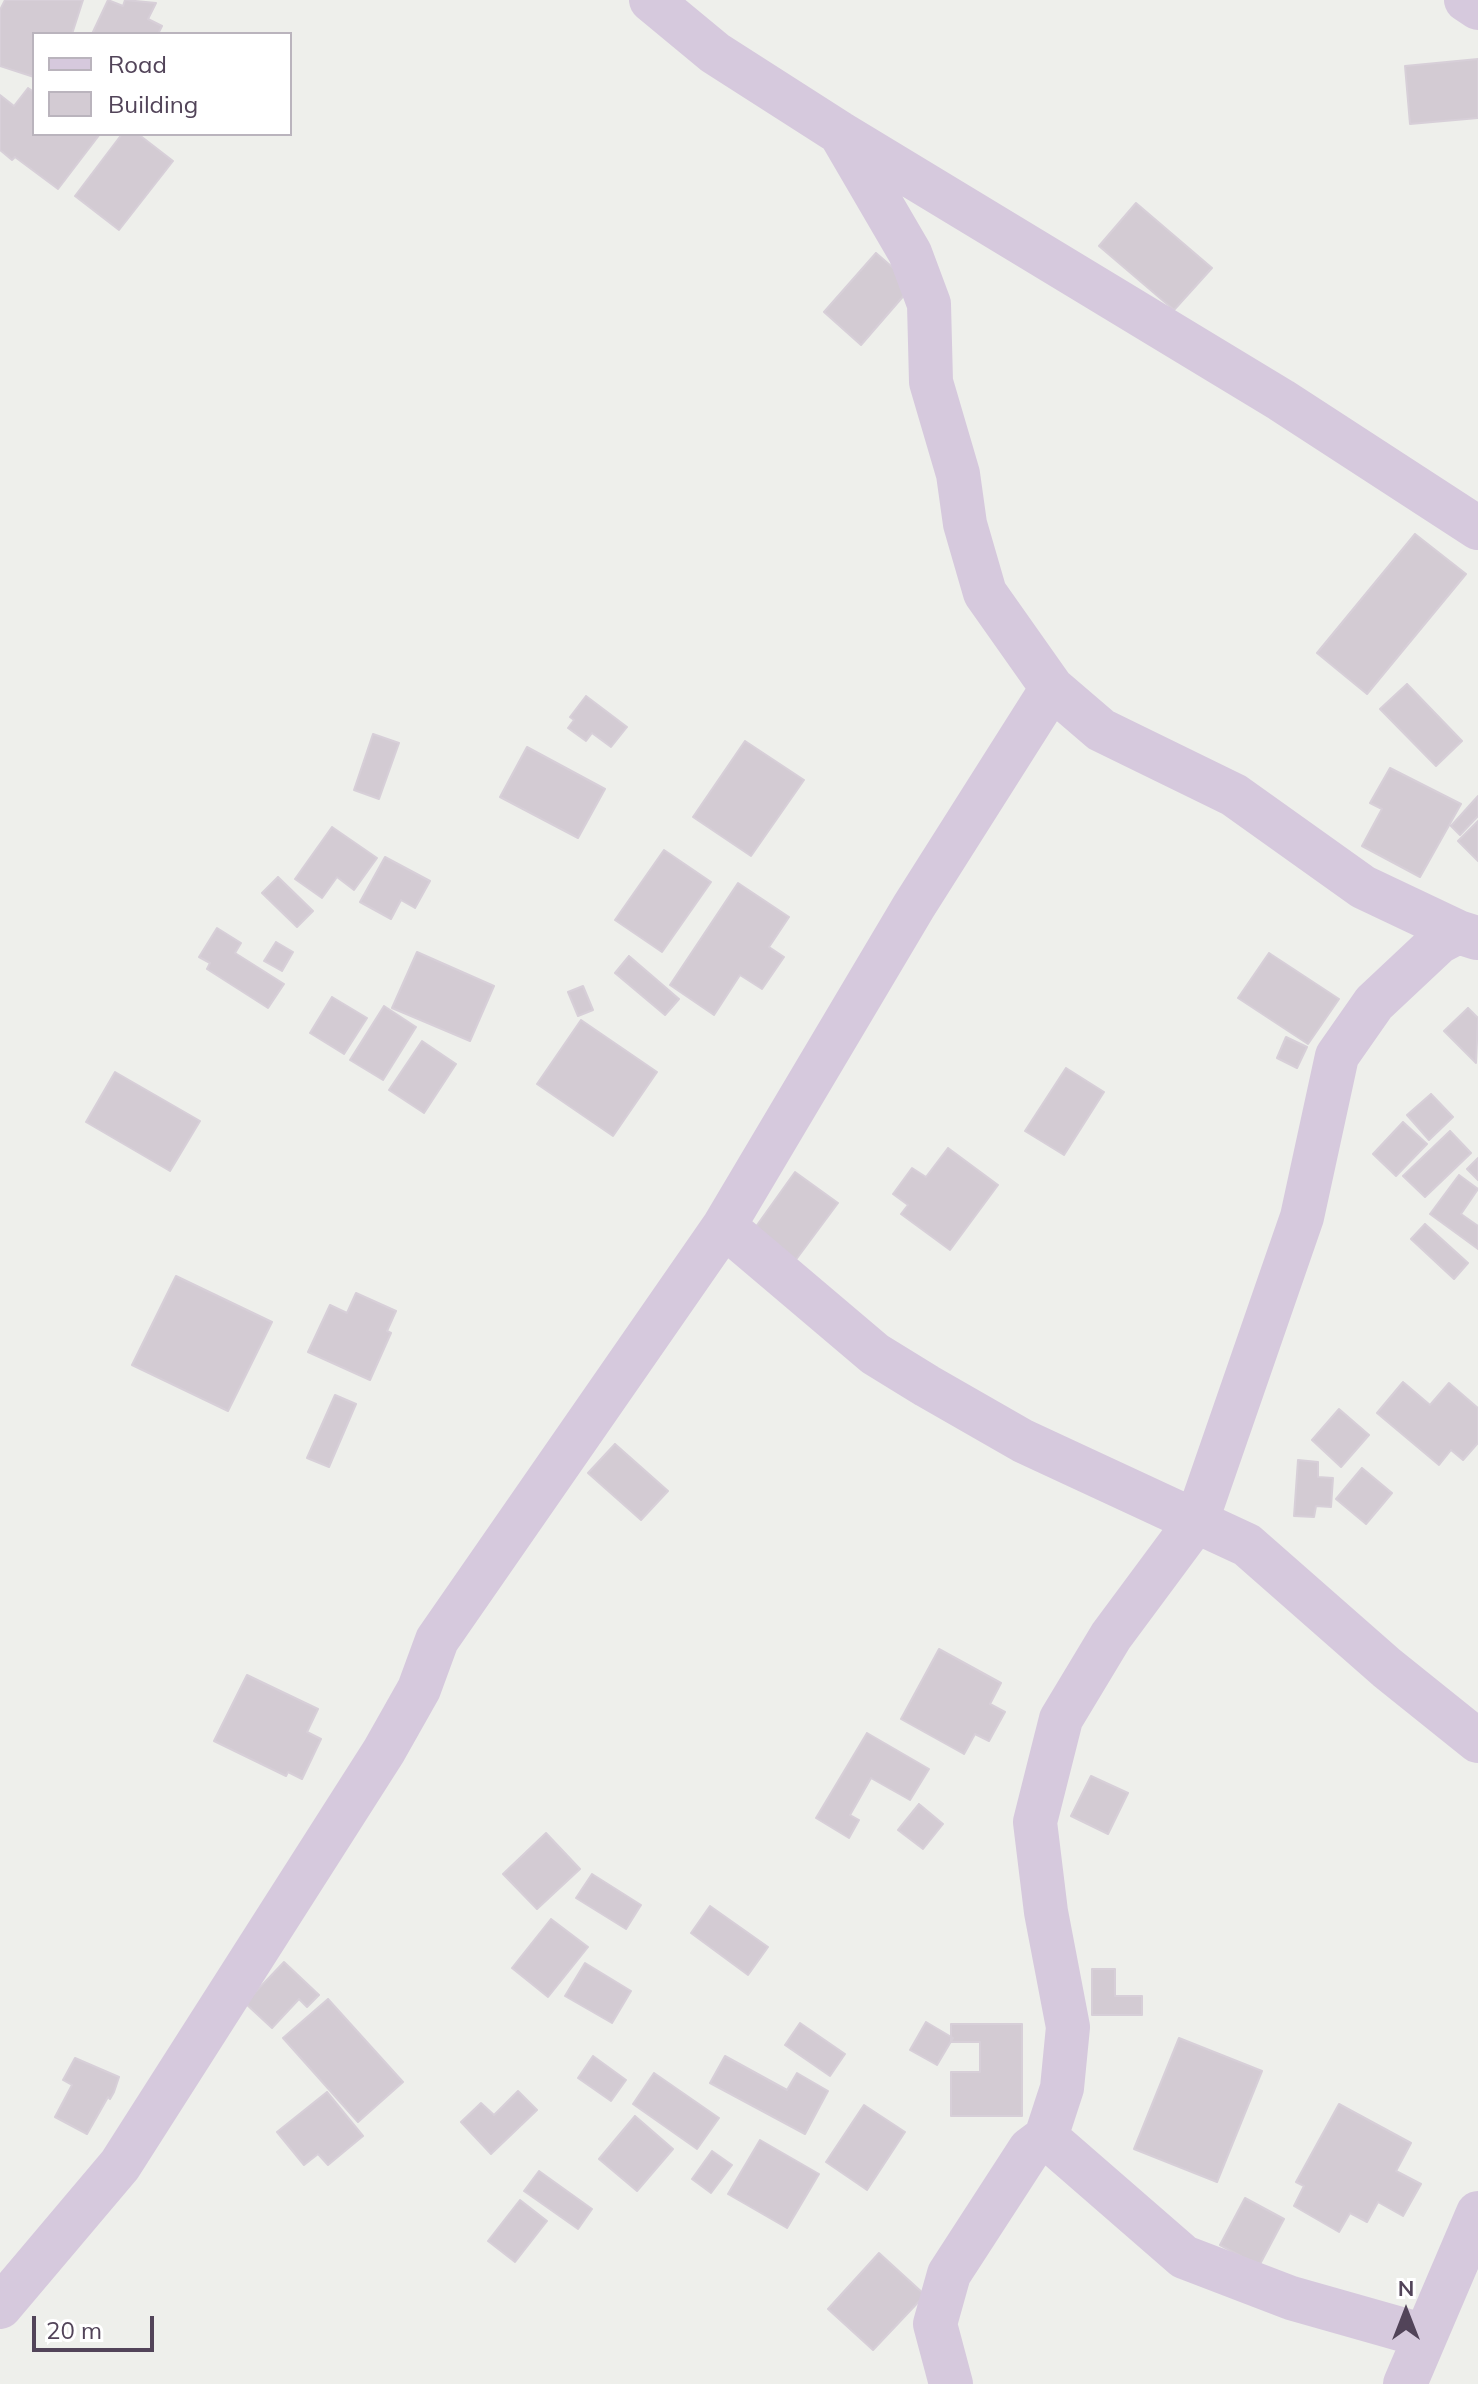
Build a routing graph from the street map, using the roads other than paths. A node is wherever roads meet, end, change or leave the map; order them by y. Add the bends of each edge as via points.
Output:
1 (651, 0) edge
2 (1466, 0) edge
3 (1478, 8) edge
4 (840, 133) junction
5 (1478, 528) edge
6 (1052, 688) junction
7 (1468, 935) edge
8 (724, 1226) junction
9 (1197, 1520) junction
10 (1478, 1741) edge
11 (1046, 2137) junction
12 (1478, 2213) edge
13 (0, 2307) edge
14 (1425, 2336) junction
15 (951, 2384) edge
16 (1405, 2384) edge

1 - 4 street via 715,53
2 - 3 street
4 - 5 street via 1281,400
4 - 6 street via 910,253 929,304 931,382 985,593
6 - 7 street via 1101,730 1234,795 1363,887
6 - 8 street via 914,906
7 - 9 street via 1439,942 1374,1003 1337,1056 1302,1217
8 - 9 street via 875,1354 1023,1441
8 - 13 street via 437,1640 419,1689 384,1751 120,2165
9 - 10 street via 1247,1545
9 - 11 street via 1111,1636 1061,1719 1035,1822 1068,2027 1062,2088
11 - 14 street via 1184,2257 1291,2298
11 - 15 street via 1030,2149 949,2274 935,2324
12 - 14 street
14 - 16 street

